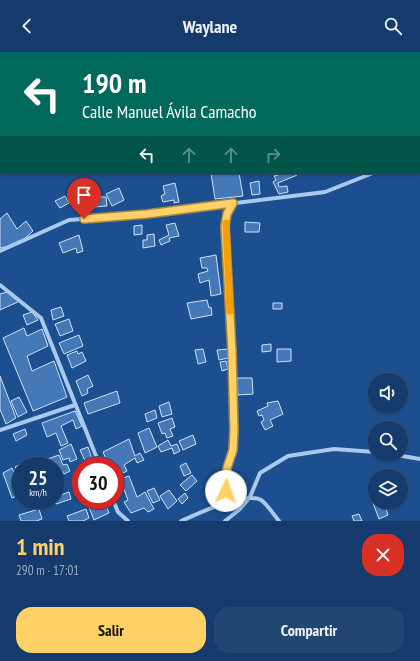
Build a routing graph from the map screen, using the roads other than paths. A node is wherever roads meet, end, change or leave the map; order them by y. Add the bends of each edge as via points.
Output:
1 (370, 174) edge
2 (233, 203) junction
3 (0, 251) edge
4 (0, 285) edge
5 (75, 405) junction
6 (0, 430) edge
7 (368, 451) edge
8 (96, 457) edge
9 (408, 457) edge
10 (420, 459) edge
11 (250, 497) junction
12 (226, 502) junction
13 (117, 509) edge
14 (128, 521) edge
15 (181, 521) edge
16 (225, 521) edge
17 (279, 521) edge

1 - 2 street via 325,192
2 - 3 street via 147,214 69,220
2 - 12 street via 227,214 225,226 234,430 233,450 227,468
4 - 5 street via 41,318
5 - 6 street
5 - 8 street
7 - 11 street via 334,449 288,456 260,473
9 - 10 street
11 - 12 street
11 - 16 street
11 - 17 street via 261,500
12 - 15 street
13 - 14 street

